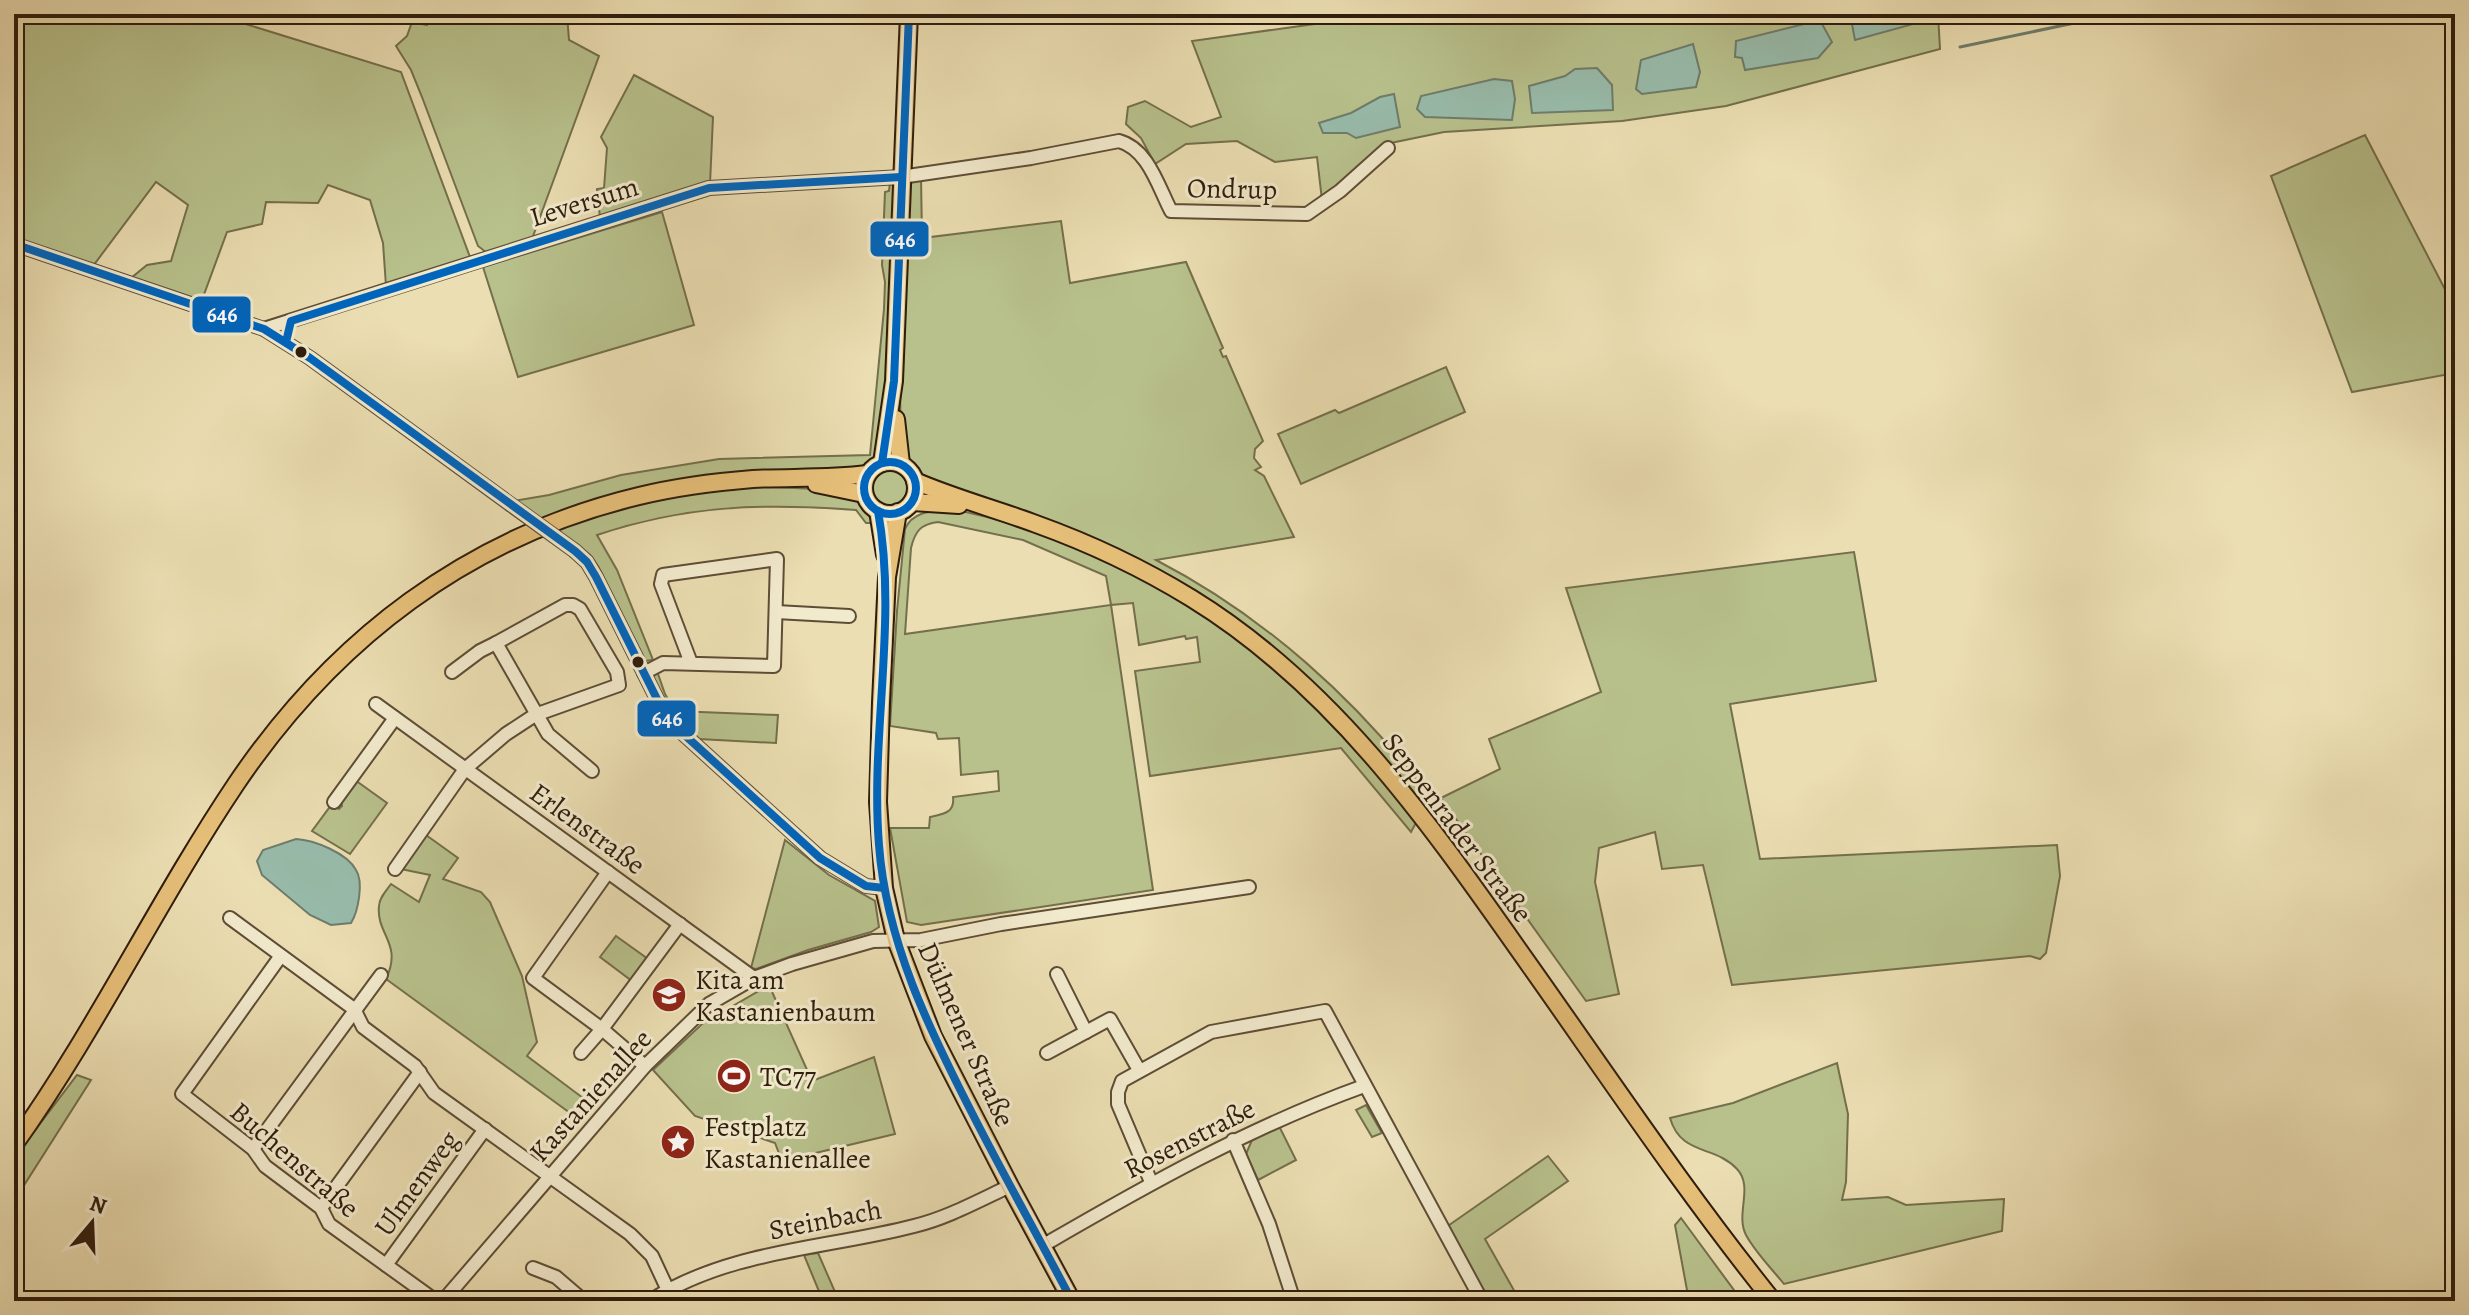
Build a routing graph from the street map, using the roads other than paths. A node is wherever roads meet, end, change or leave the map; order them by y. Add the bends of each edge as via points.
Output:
1 (909, 14) edge
2 (1388, 148) dead end
3 (901, 177) junction
4 (14, 244) edge
5 (291, 321) junction
6 (264, 329) junction
7 (286, 342) junction
8 (894, 381) junction
9 (882, 463) junction
10 (901, 464) junction
11 (867, 474) junction
12 (779, 478) junction
13 (915, 481) junction
14 (864, 494) junction
15 (912, 502) junction
16 (992, 509) junction
17 (878, 511) junction
18 (898, 512) junction
19 (887, 577) junction
20 (776, 612) junction
21 (849, 616) dead end
22 (496, 643) junction
23 (691, 663) junction
24 (452, 672) dead end
25 (644, 673) junction
26 (376, 704) dead end
27 (535, 715) junction
28 (395, 718) junction
29 (465, 769) junction
30 (592, 771) dead end
31 (334, 802) dead end
32 (395, 869) dead end
33 (608, 872) junction
34 (1249, 887) dead end
35 (884, 888) junction
36 (230, 918) dead end
37 (680, 924) junction
38 (896, 940) junction
39 (280, 957) junction
40 (1057, 974) dead end
41 (381, 975) dead end
42 (754, 978) junction
43 (354, 1009) junction
44 (602, 1029) junction
45 (1086, 1032) junction
46 (581, 1053) dead end
47 (1047, 1053) dead end
48 (645, 1066) junction
49 (1139, 1070) junction
50 (420, 1072) junction
51 (1364, 1086) junction
52 (485, 1129) junction
53 (1233, 1140) junction
54 (14, 1145) edge
55 (253, 1149) junction
56 (550, 1175) junction
57 (1151, 1182) junction
58 (1010, 1186) junction
59 (321, 1208) junction
60 (1042, 1246) junction
61 (386, 1265) junction
62 (533, 1268) dead end
63 (671, 1296) edge
64 (436, 1301) edge
65 (443, 1301) edge
66 (584, 1301) edge
67 (650, 1301) edge
68 (1072, 1301) edge
69 (1294, 1301) edge
70 (1482, 1301) edge
71 (1773, 1301) edge

1 - 3 main road
2 - 3 street, Ondrup via 1307,214 1171,211 1141,155 1119,141
3 - 5 street, Leversum via 709,188
3 - 8 main road
4 - 6 street
5 - 6 street, Leversum
5 - 7 street
6 - 7 street
7 - 25 street, bridge via 587,562
8 - 9 main road
8 - 10 main road
9 - 10 main road
9 - 11 main road
10 - 13 main road
11 - 12 main road
11 - 14 main road
12 - 14 main road
12 - 54 main road via 642,495 554,521 452,571 350,649 285,719 236,784 65,1070
13 - 15 main road
13 - 16 main road, Seppenrader Straße
14 - 17 main road
15 - 16 main road, Seppenrader Straße
15 - 18 main road
16 - 71 main road, Seppenrader Straße via 1081,541 1191,598 1297,677 1348,727 1410,799
17 - 18 main road
17 - 19 main road, Dülmener Straße
18 - 19 main road, Dülmener Straße
19 - 35 main road, Dülmener Straße via 878,802
20 - 21 street
20 - 23 street via 774,666
20 - 23 street via 777,559 663,575 661,584
22 - 24 street
22 - 27 street
22 - 27 street via 573,605 617,672 619,685
23 - 25 street via 663,663
25 - 35 street via 667,719 784,826 820,858 866,886
26 - 28 street, Erlenstraße
27 - 29 street
27 - 30 street via 548,734
28 - 29 street, Erlenstraße
28 - 31 street
29 - 32 street
29 - 33 street, Erlenstraße
33 - 37 street, Erlenstraße
33 - 44 street via 533,978
34 - 38 street, Kastanienallee
35 - 38 main road, Dülmener Straße
36 - 39 street
37 - 42 street, Erlenstraße
37 - 44 street
38 - 42 street, Kastanienallee via 873,941
38 - 58 main road, Dülmener Straße via 933,1036
39 - 43 street
39 - 55 street, Buchenstraße via 182,1094
40 - 45 street
41 - 43 street
42 - 48 street, Kastanienallee via 709,1004
43 - 50 street via 363,1027
43 - 55 street
44 - 46 street
44 - 48 street
45 - 47 street
45 - 49 street via 1110,1019
48 - 56 street, Kastanienallee
49 - 51 street via 1211,1032 1325,1011
49 - 57 street via 1122,1081 1117,1097
50 - 52 street via 434,1093
50 - 59 street
51 - 53 street, Rosenstraße
51 - 70 street
52 - 56 street
52 - 61 street, Ulmenweg
53 - 57 street, Rosenstraße
53 - 69 street
55 - 59 street, Buchenstraße via 265,1166
56 - 63 street via 643,1245
56 - 65 street, Kastanienallee
57 - 60 street, Rosenstraße
58 - 60 main road, Dülmener Straße
58 - 63 street, Steinbach via 925,1223 756,1256 708,1272
59 - 61 street, Buchenstraße via 329,1224
60 - 68 main road, Dülmener Straße
61 - 64 street, Buchenstraße
62 - 66 street via 556,1277
63 - 67 street, Steinbach

